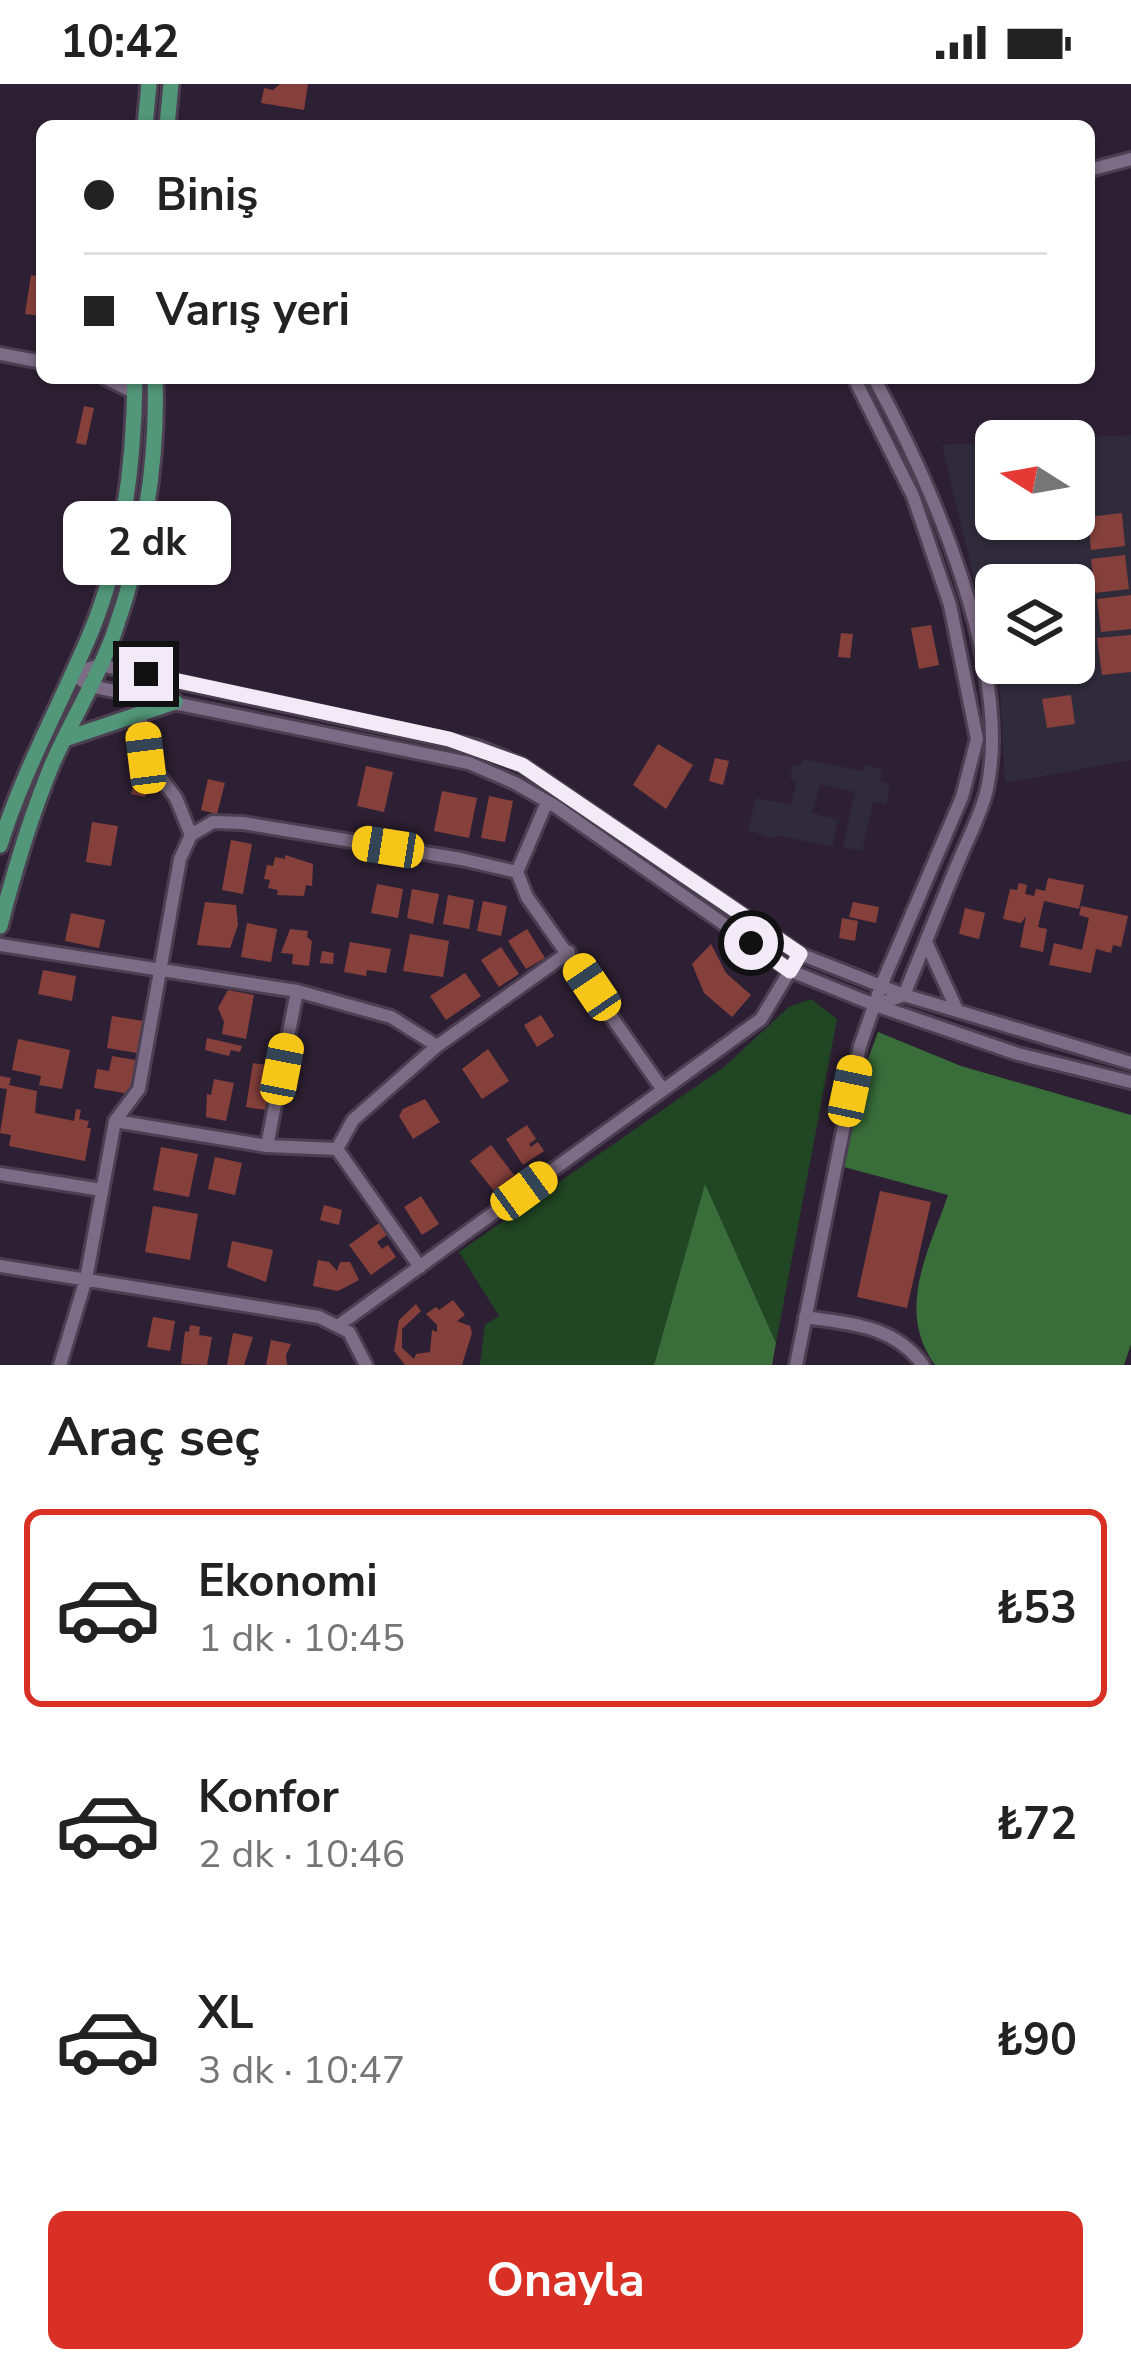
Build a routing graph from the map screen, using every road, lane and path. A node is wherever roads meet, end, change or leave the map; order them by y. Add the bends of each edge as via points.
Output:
1 (149, 84) edge
2 (171, 84) edge
3 (146, 120) edge
4 (167, 120) edge
5 (1131, 159) edge
6 (1095, 168) edge
7 (0, 354) edge
8 (36, 361) edge
9 (155, 384) edge
10 (857, 384) edge
11 (877, 384) edge
12 (135, 386) edge
13 (100, 665) junction
14 (72, 674) junction
15 (90, 686) junction
16 (175, 702) junction
17 (140, 712) junction
18 (65, 739) junction
19 (547, 802) junction
20 (191, 835) junction
21 (0, 845) edge
22 (517, 872) junction
23 (0, 926) edge
24 (926, 942) junction
25 (0, 945) edge
26 (569, 952) junction
27 (800, 954) junction
28 (161, 970) junction
29 (790, 971) junction
30 (881, 986) junction
31 (297, 991) junction
32 (904, 994) junction
33 (874, 1005) junction
34 (958, 1011) junction
35 (437, 1046) junction
36 (1131, 1063) edge
37 (1131, 1082) edge
38 (663, 1090) junction
39 (115, 1121) junction
40 (267, 1147) junction
41 (337, 1148) junction
42 (0, 1174) edge
43 (102, 1190) junction
44 (0, 1266) edge
45 (420, 1267) junction
46 (86, 1279) junction
47 (805, 1317) junction
48 (339, 1325) junction
49 (60, 1365) edge
50 (366, 1365) edge
51 (796, 1365) edge
52 (923, 1365) edge

1 - 3 main road
2 - 4 main road
5 - 6 street
7 - 8 street
9 - 13 main road via 150,494
10 - 30 street via 921,518 950,605 977,739 962,797
11 - 24 street via 951,543 985,669 994,745 987,794
12 - 14 main road via 128,491
13 - 14 street
13 - 15 main road
13 - 27 street via 502,756
14 - 15 street
14 - 21 main road
15 - 16 street
15 - 18 main road
16 - 17 main road
16 - 19 street via 439,754
17 - 18 main road
17 - 20 street via 146,758
18 - 23 main road
19 - 22 street
19 - 29 street
20 - 22 street via 213,822 243,823
20 - 28 street
22 - 26 street via 526,897
24 - 32 street
24 - 34 street
25 - 28 street
26 - 35 street
26 - 38 street
27 - 29 street
27 - 30 street
28 - 31 street
28 - 39 street via 139,1089
29 - 33 street
29 - 38 street via 761,1019
30 - 32 street
30 - 33 street
31 - 35 street via 391,1017
31 - 40 street
32 - 33 street
32 - 34 street
33 - 37 street
33 - 47 street
34 - 36 street
35 - 41 street via 352,1120
38 - 45 street
39 - 40 street
39 - 43 street
40 - 41 street
41 - 45 street
42 - 43 street
43 - 46 street
44 - 46 street
45 - 48 street
46 - 48 street
46 - 49 street
47 - 51 street
47 - 52 street via 890,1332
48 - 50 street

